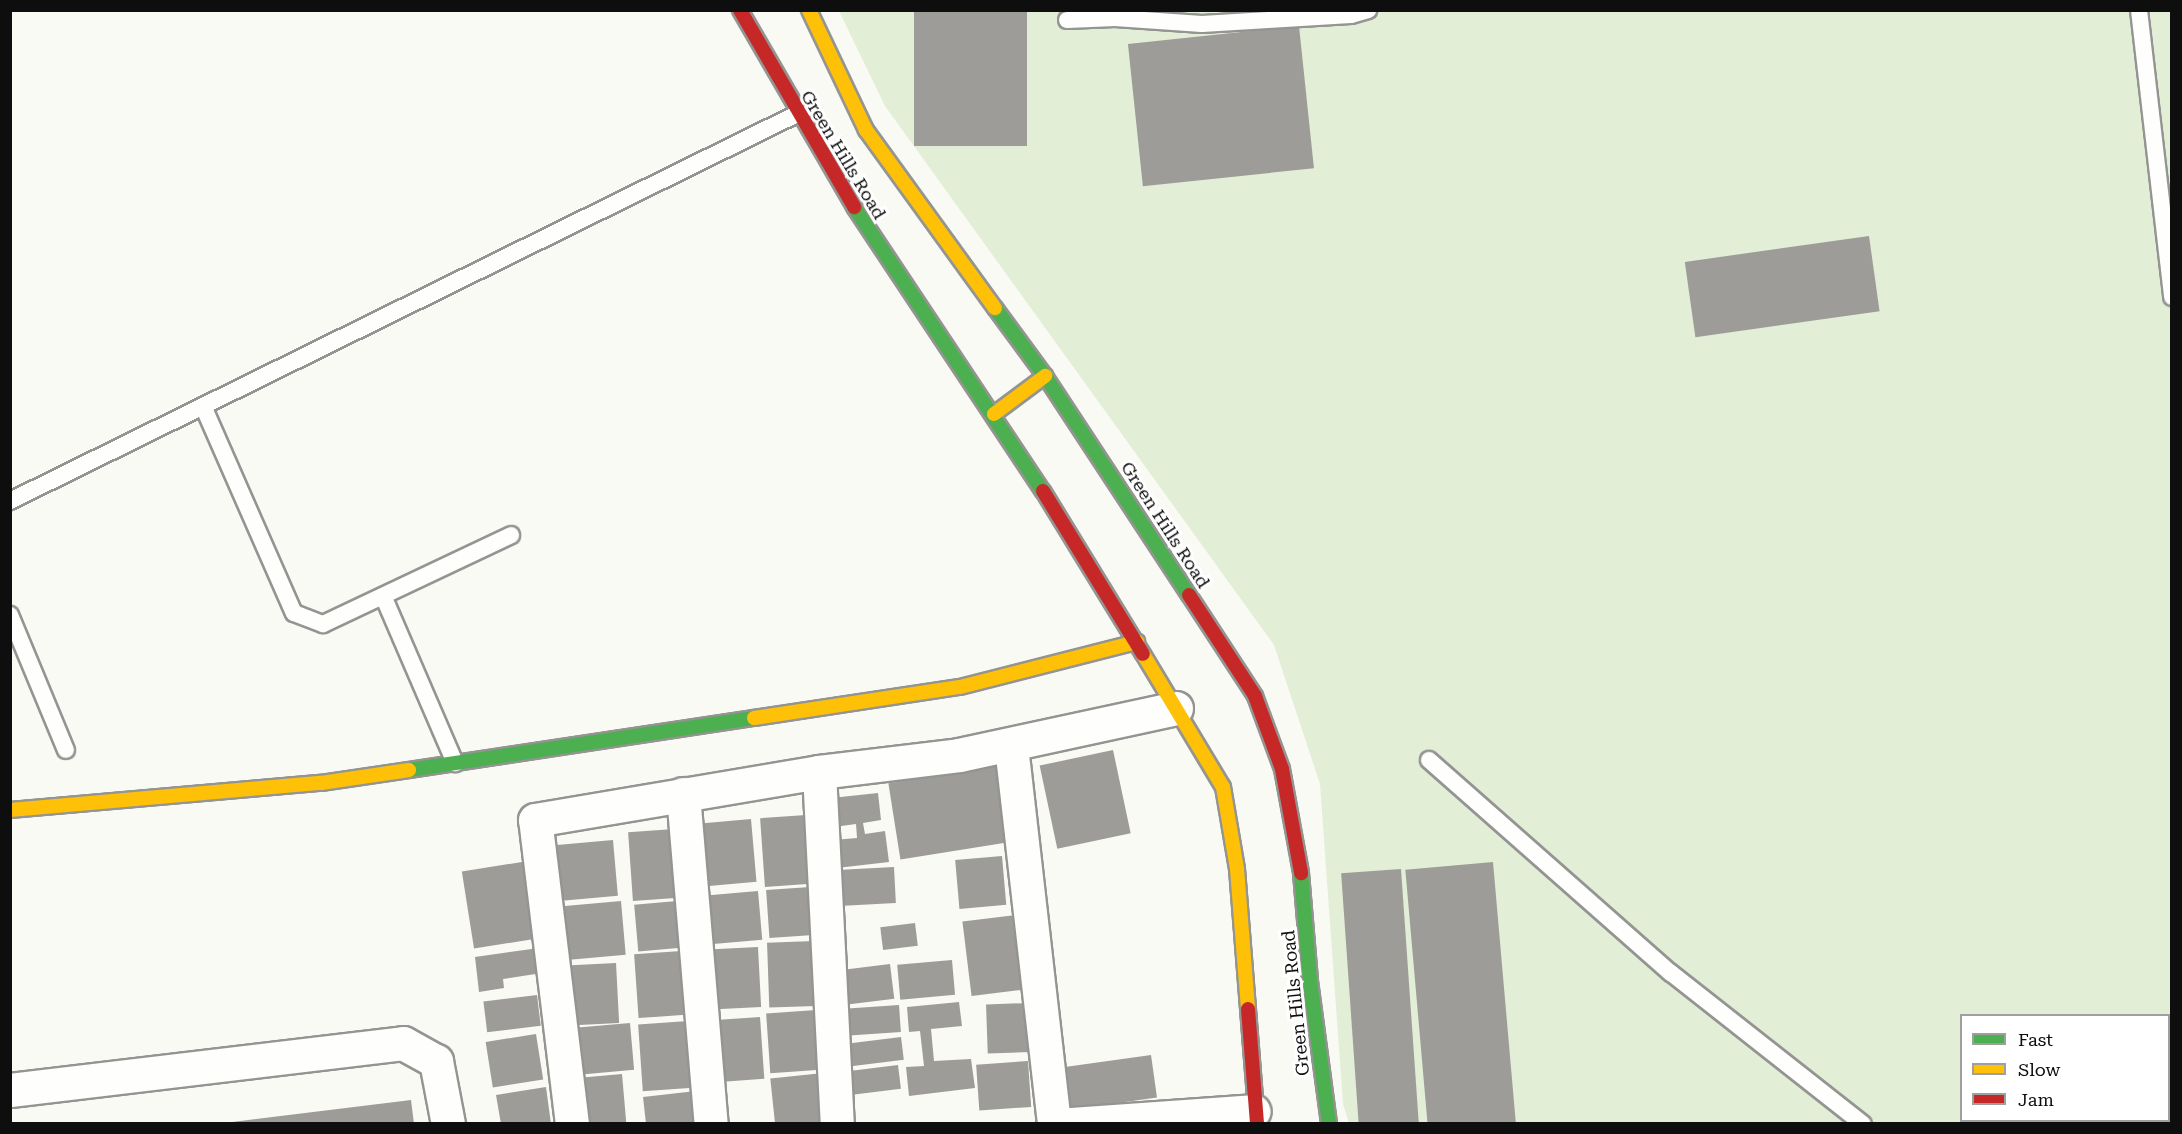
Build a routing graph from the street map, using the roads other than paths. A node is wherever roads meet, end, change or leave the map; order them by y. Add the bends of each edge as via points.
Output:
1 (740, 10) edge
2 (809, 10) edge
3 (1368, 10) edge
4 (2139, 10) edge
5 (1114, 14) edge
6 (1066, 20) dead end
7 (796, 114) junction
8 (2172, 297) edge
9 (1045, 375) junction
10 (203, 406) junction
11 (994, 414) junction
12 (10, 501) edge
13 (511, 535) dead end
14 (384, 598) junction
15 (10, 615) edge
16 (1137, 642) junction
17 (1176, 708) junction
18 (1011, 746) junction
19 (66, 750) dead end
20 (1429, 760) dead end
21 (455, 763) junction
22 (819, 772) junction
23 (683, 794) junction
24 (10, 810) edge
25 (10, 1090) edge
26 (1255, 1117) edge
27 (448, 1124) edge
28 (572, 1124) edge
29 (711, 1124) edge
30 (837, 1124) edge
31 (1053, 1124) edge
32 (1070, 1124) edge
33 (1329, 1124) edge
34 (1863, 1124) edge

1 - 7 street, Green Hills Road
2 - 9 street, Green Hills Road via 866,130
3 - 5 lane via 1352,15 1202,24
4 - 8 lane
5 - 6 lane
7 - 10 lane
7 - 11 street, Green Hills Road via 881,252
9 - 11 street
9 - 33 street, Green Hills Road via 1255,696 1282,769 1300,860 1310,981
10 - 12 lane
10 - 14 lane via 294,613 323,624
11 - 16 street, Green Hills Road
13 - 14 lane
14 - 21 lane
15 - 19 lane
16 - 17 street, Green Hills Road
16 - 21 street via 960,687
17 - 18 street
17 - 26 street, Green Hills Road via 1223,787 1237,869
18 - 22 street
18 - 31 street
20 - 34 lane via 1671,973
21 - 24 street via 321,783
22 - 23 street
22 - 30 street
23 - 28 street via 535,820
23 - 29 street
25 - 27 street via 403,1043 436,1061
26 - 32 street

